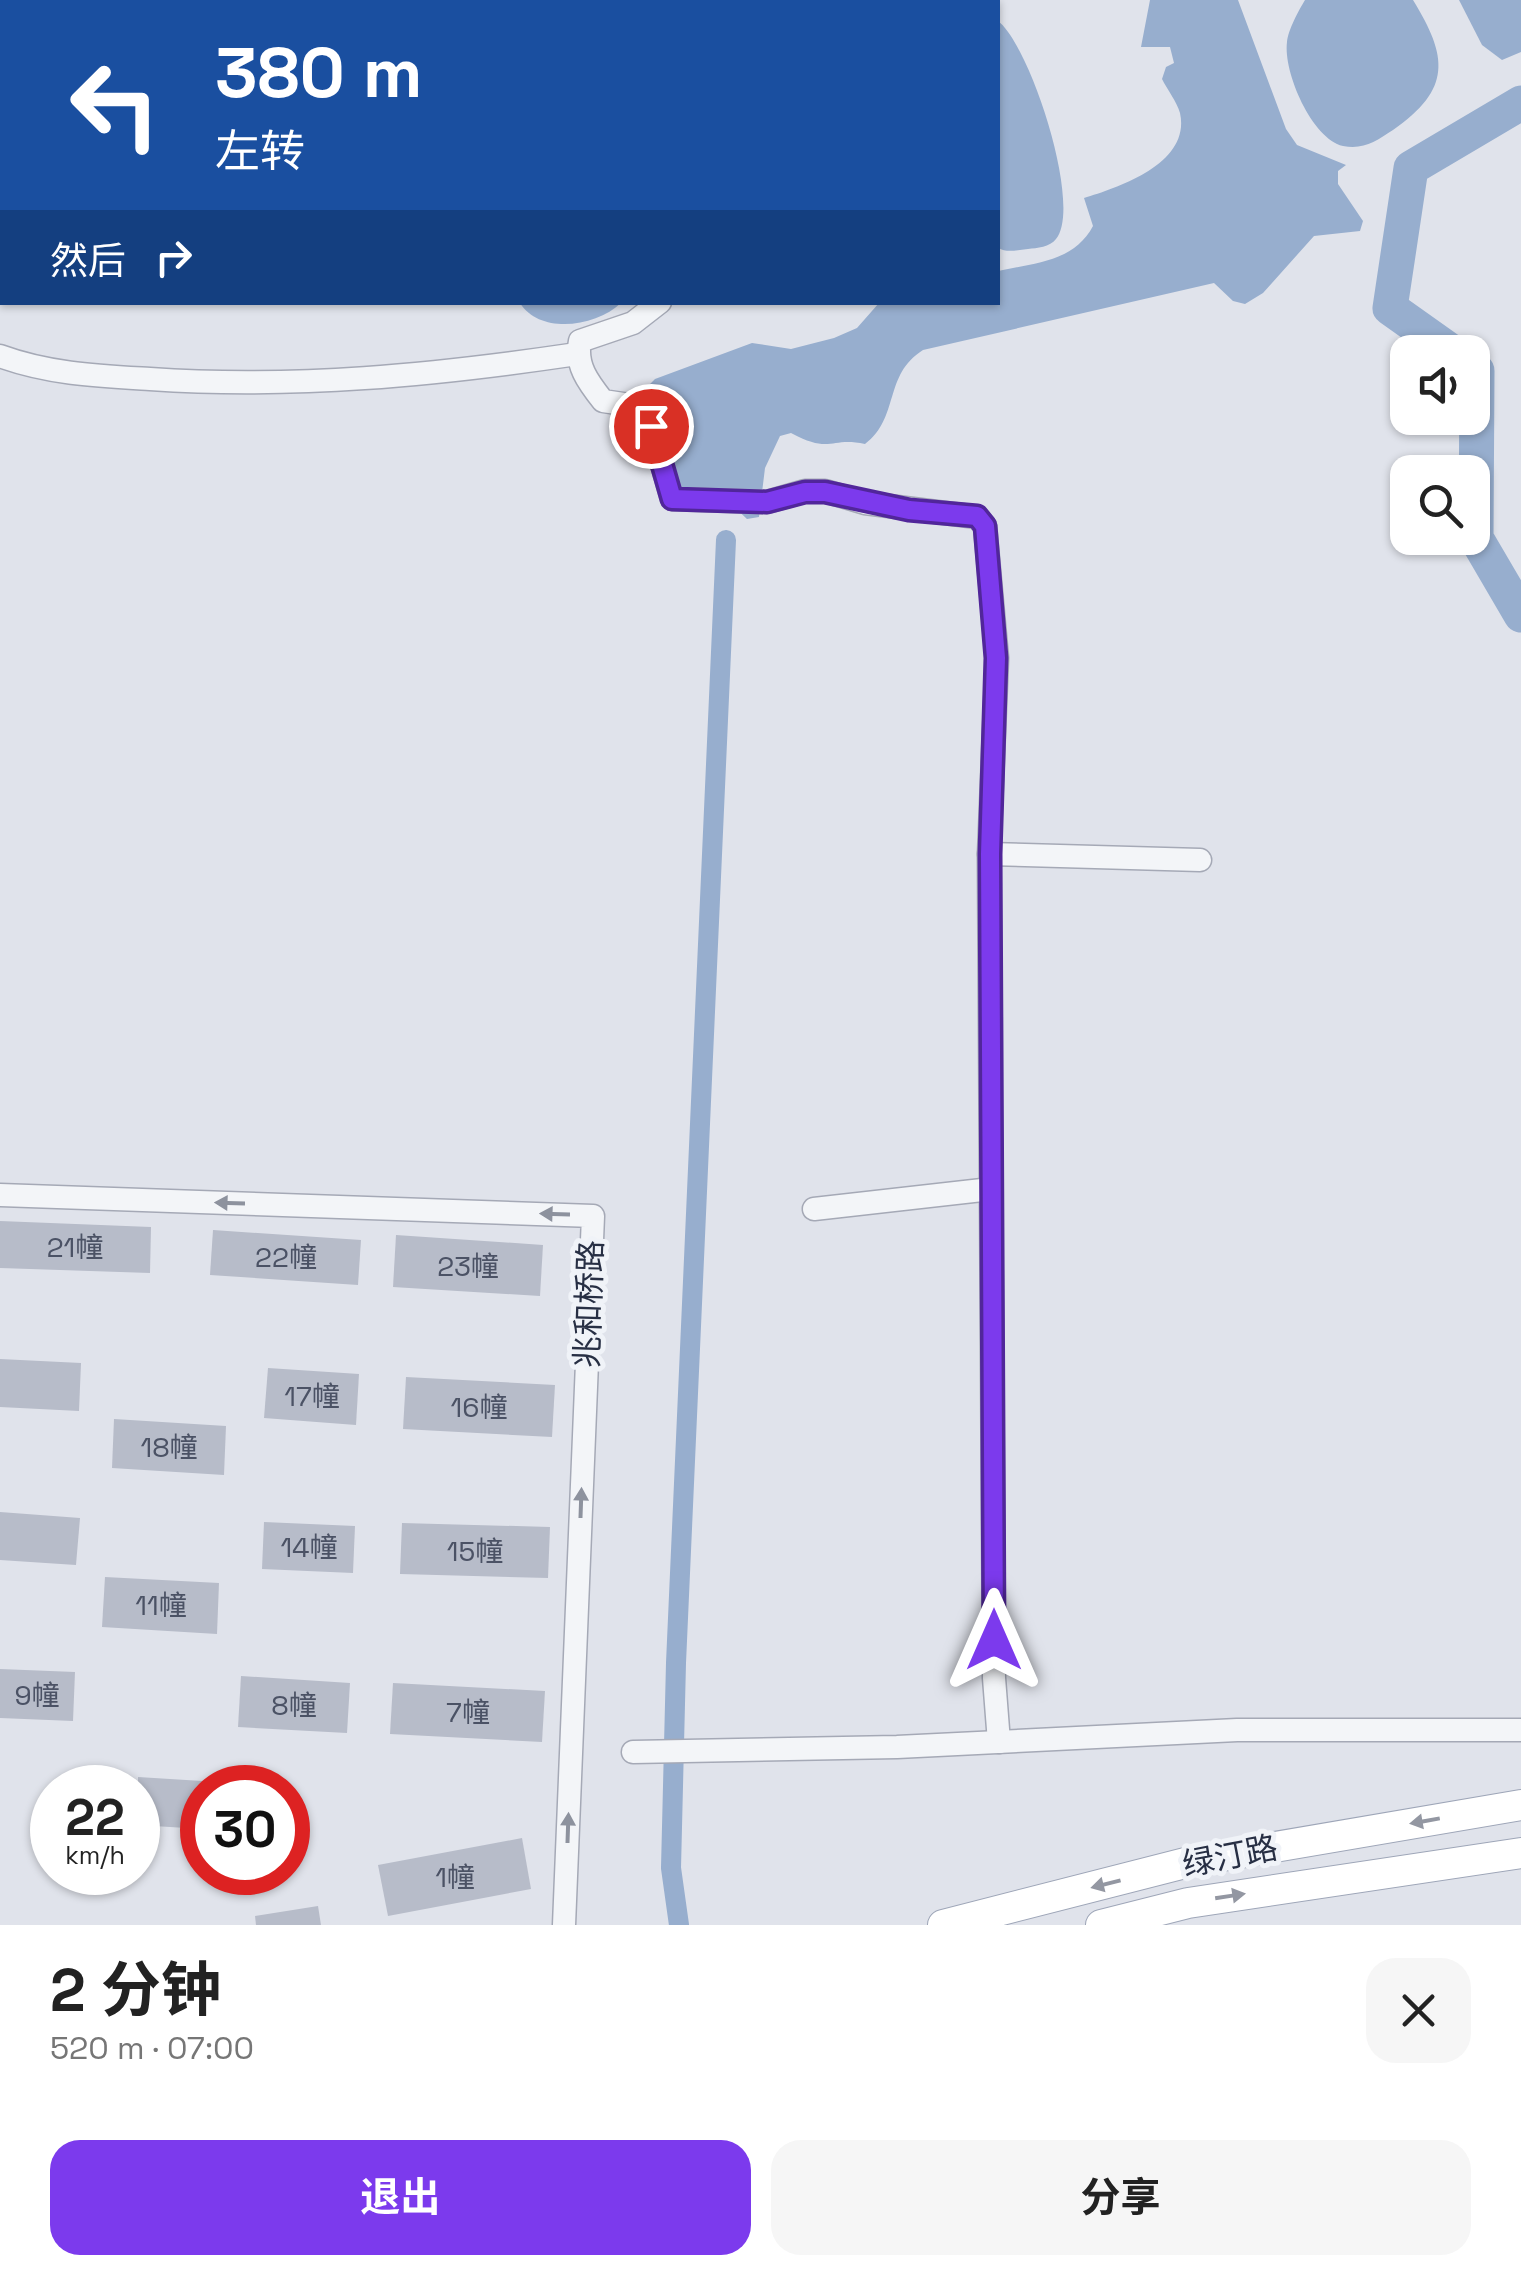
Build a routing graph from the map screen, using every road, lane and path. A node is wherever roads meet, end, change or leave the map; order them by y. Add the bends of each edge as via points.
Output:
1 (656, 305) edge
2 (577, 354) junction
3 (0, 356) edge
4 (990, 854) junction
5 (1200, 860) dead end
6 (992, 1188) junction
7 (0, 1196) edge
8 (814, 1208) dead end
9 (1521, 1730) edge
10 (1000, 1742) junction
11 (633, 1752) dead end
12 (1521, 1805) edge
13 (1521, 1853) edge
14 (564, 1925) edge
15 (943, 1925) edge
16 (1101, 1925) edge

1 - 2 street via 633,323 580,341
2 - 3 street via 376,378 244,385 38,370
2 - 4 street via 603,401 630,405 651,426 672,499 767,502 825,492 880,506 977,516 985,526 996,658
4 - 5 street
4 - 6 street
6 - 8 street
6 - 10 street via 994,1678
14 -> 7 street, 兆和桥路 via 592,1216
9 - 10 street via 1237,1730
10 - 11 street
12 -> 15 main road, 绿汀路 via 1194,1861
16 -> 13 main road, 绿汀路 via 1188,1902

